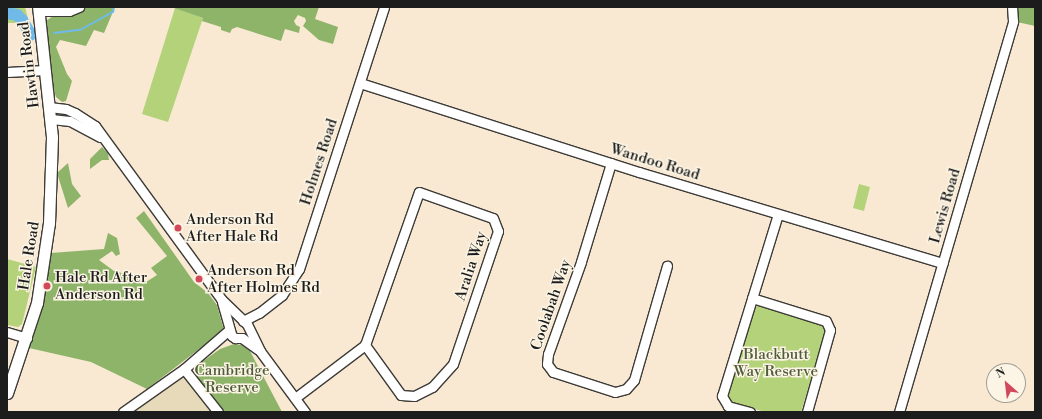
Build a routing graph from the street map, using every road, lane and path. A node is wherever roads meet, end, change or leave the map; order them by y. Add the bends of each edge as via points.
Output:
1 (79, 7) edge
2 (384, 7) edge
3 (1012, 7) edge
4 (38, 9) edge
5 (45, 70) junction
6 (7, 72) edge
7 (360, 83) junction
8 (50, 107) junction
9 (51, 120) junction
10 (103, 138) junction
11 (611, 163) junction
12 (778, 214) junction
13 (943, 263) junction
14 (667, 266) dead end
15 (752, 298) junction
16 (221, 299) junction
17 (246, 325) junction
18 (230, 329) junction
19 (7, 332) edge
20 (26, 338) junction
21 (239, 338) junction
22 (365, 345) junction
23 (210, 348) junction
24 (260, 350) junction
25 (184, 369) junction
26 (7, 393) edge
27 (295, 398) junction
28 (123, 412) edge
29 (218, 412) edge
30 (305, 412) edge
31 (750, 412) edge
32 (806, 412) edge
33 (899, 412) edge

1 - 4 street via 70,11
2 - 7 street, Holmes Road
3 - 13 street, Lewis Road via 1013,21
4 - 5 main road, Hawtin Road
5 - 6 street
5 - 8 main road, Hawtin Road
7 - 11 street, Wandoo Road
7 - 17 street, Holmes Road via 298,269 282,296
8 - 9 main road, Hawtin Road
8 - 10 street via 66,109 83,117 95,126
9 - 10 street via 70,120
9 - 20 main road, Hale Road via 49,223 37,303
10 - 16 street
11 - 12 street, Wandoo Road
11 - 14 street, Coolabah Way via 581,262 548,354 547,364 552,372 615,392 626,389 634,380
12 - 13 street, Wandoo Road
12 - 15 street
13 - 33 street, Lewis Road
15 - 31 street via 722,396 728,406
15 - 32 street via 826,321 830,330
16 - 17 street
16 - 18 street
17 - 18 street via 234,321
17 - 21 street, Holmes Road via 247,334
17 - 24 street
18 - 21 street
18 - 23 street
19 - 20 street
20 - 26 main road, Hale Road
21 - 23 street
21 - 24 street
22 - 22 street, Aralia Way via 419,192 493,218 498,231 453,364 432,386 414,396 401,395
22 - 27 street
23 - 25 street
24 - 27 street
25 - 28 street
25 - 29 street
27 - 30 street

